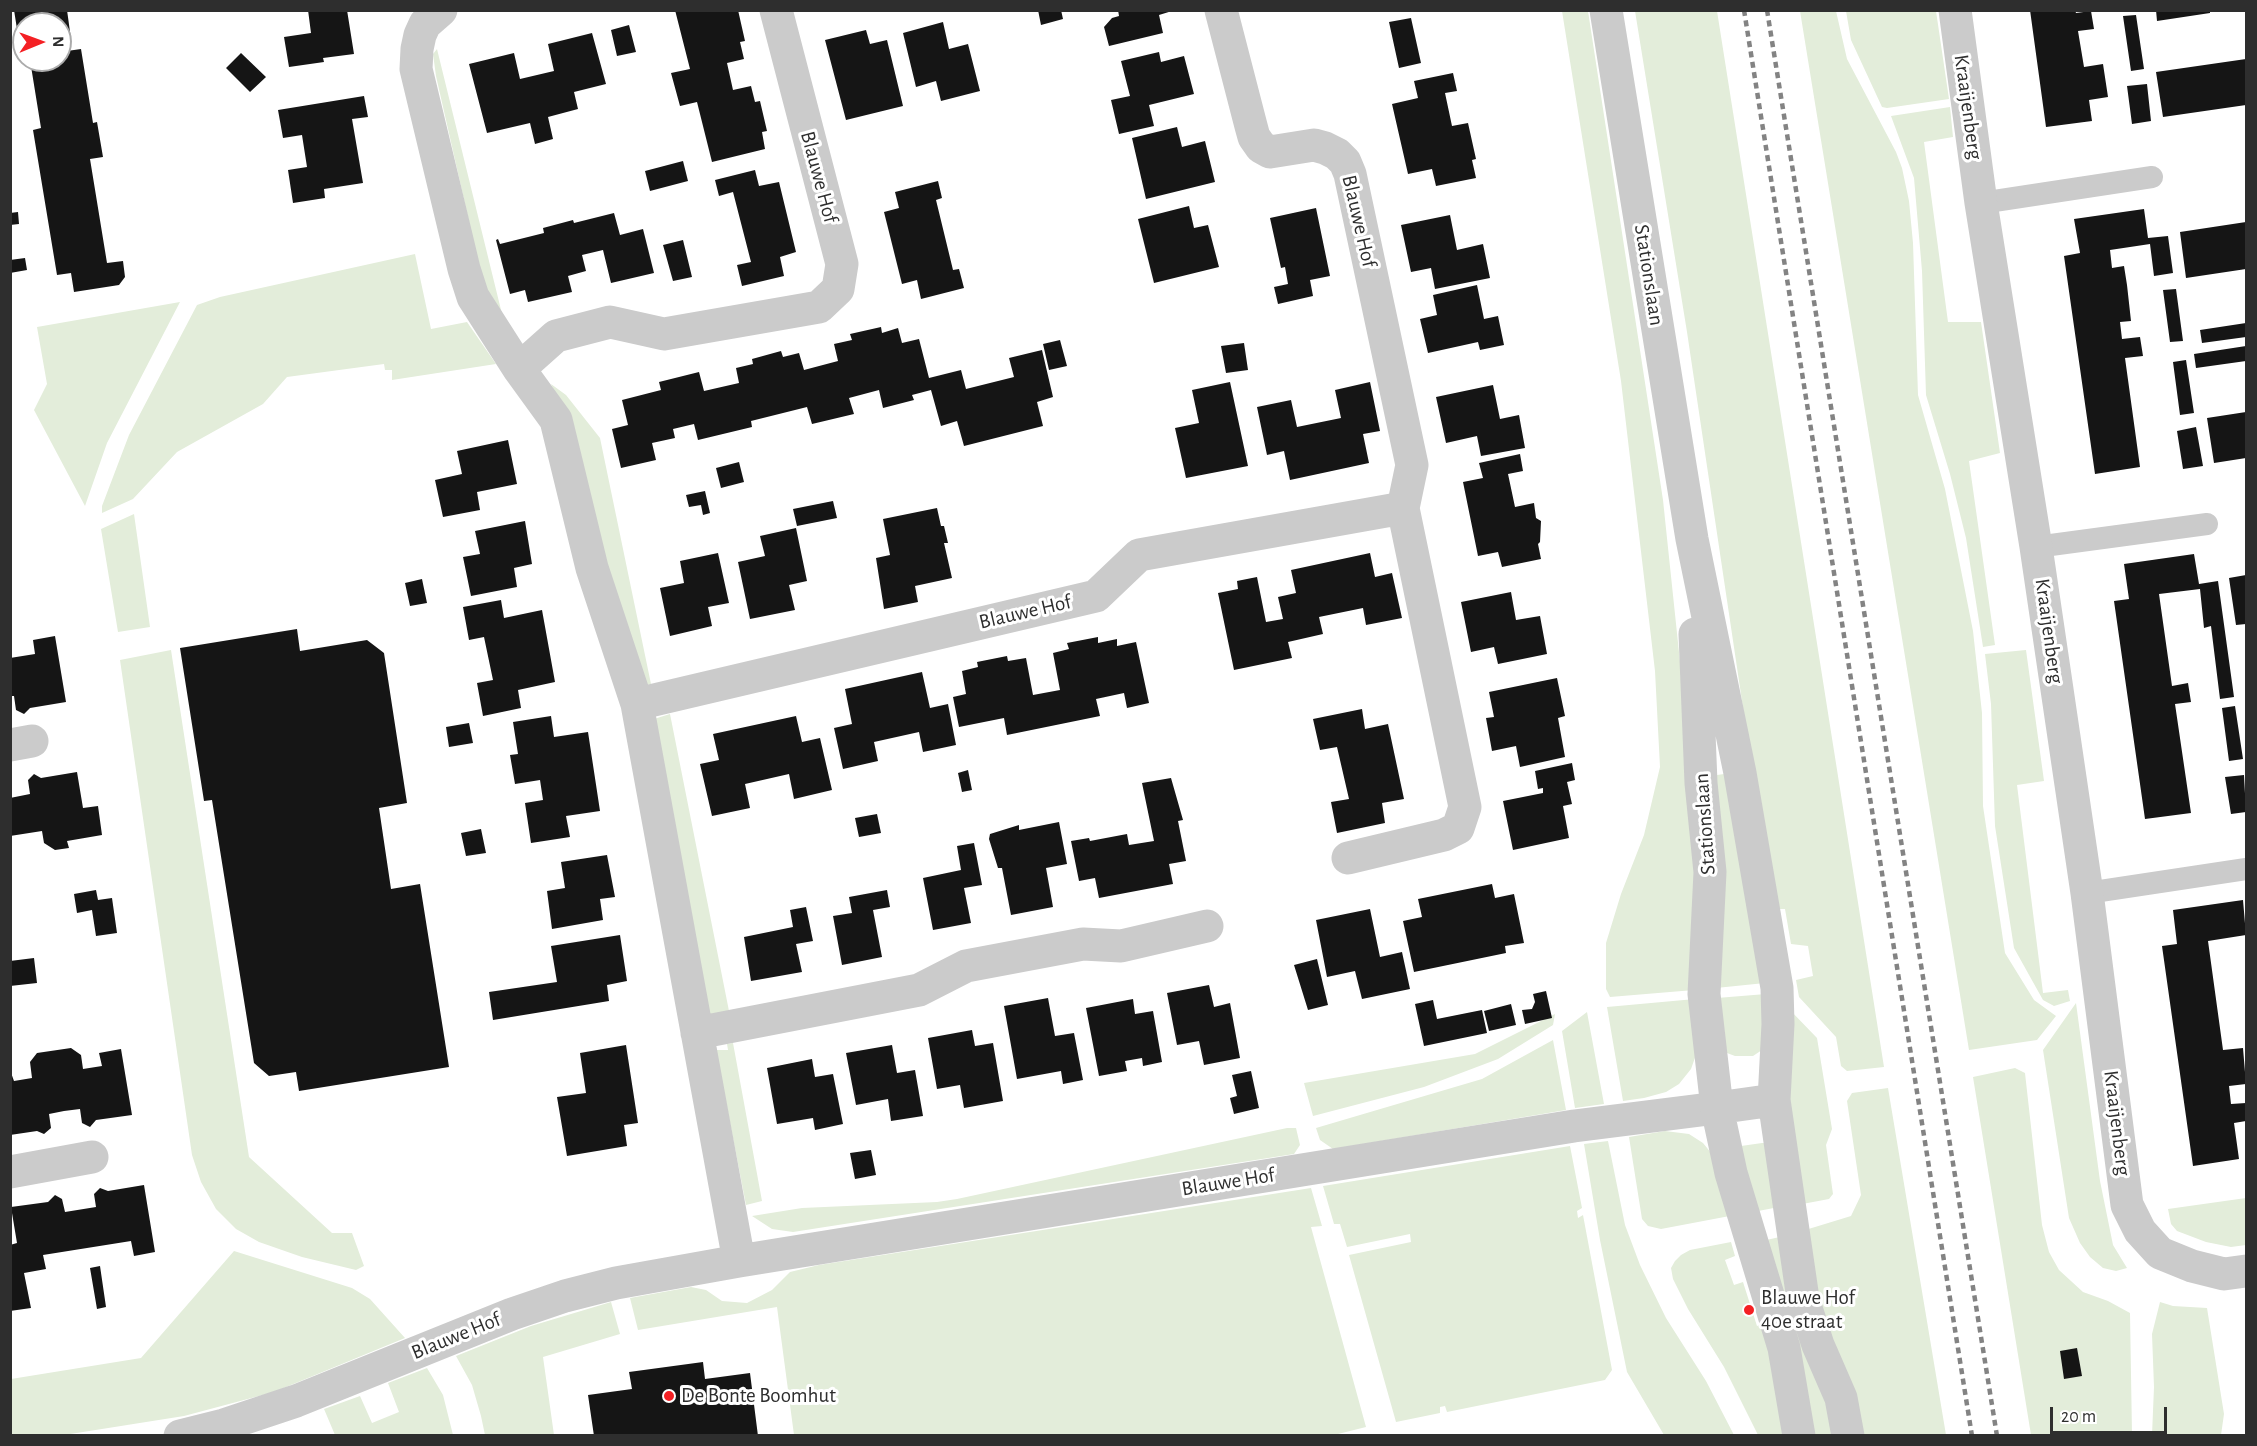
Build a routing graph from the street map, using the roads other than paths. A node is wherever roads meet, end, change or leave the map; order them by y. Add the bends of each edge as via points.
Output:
1 (441, 10) edge
2 (776, 10) edge
3 (1221, 10) edge
4 (1606, 10) edge
5 (1955, 10) edge
6 (2152, 177) dead end
7 (1981, 203) junction
8 (519, 369) junction
9 (1403, 508) junction
10 (2207, 524) dead end
11 (1692, 539) junction
12 (2036, 547) junction
13 (637, 704) junction
14 (1348, 858) dead end
15 (2247, 869) edge
16 (2087, 893) junction
17 (1207, 926) dead end
18 (697, 1033) junction
19 (1774, 1100) junction
20 (1717, 1108) junction
21 (92, 1157) dead end
22 (10, 1172) edge
23 (739, 1260) junction
24 (2247, 1271) edge
25 (180, 1436) edge
26 (1799, 1436) edge
27 (1848, 1436) edge

1 - 8 street via 425,24 420,35 416,69 473,297
2 - 8 street, Blauwe Hof via 842,264 838,289 819,307 664,334 610,322 556,336
3 - 9 street, Blauwe Hof via 1254,137 1261,147 1270,152 1314,145 1326,148 1345,162 1350,174 1412,465
4 - 11 street, Stationslaan
5 - 7 street, Kraaijenberg
6 - 7 lane
7 - 12 street, Kraaijenberg
8 - 13 street via 556,420 592,568
9 - 13 street, Blauwe Hof via 1139,555 1096,596
9 - 14 street, Blauwe Hof via 1465,807 1458,828 1444,835
10 - 12 lane
11 - 19 street, Stationslaan via 1740,773 1777,988
11 - 20 street, Stationslaan via 1701,783 1710,872 1704,994
12 - 16 street, Kraaijenberg
13 - 18 street
15 - 16 lane
16 - 24 street, Kraaijenberg via 2127,1205 2140,1231 2160,1253 2224,1274
17 - 18 street via 1120,946 1083,944 966,966 919,990
18 - 23 street
19 - 20 street
19 - 27 street, Stationslaan via 1803,1299 1841,1398
20 - 23 street, Blauwe Hof via 1574,1126
20 - 26 street, Stationslaan via 1731,1173 1784,1348
21 - 22 street
23 - 25 street, Blauwe Hof via 565,1296 296,1401

